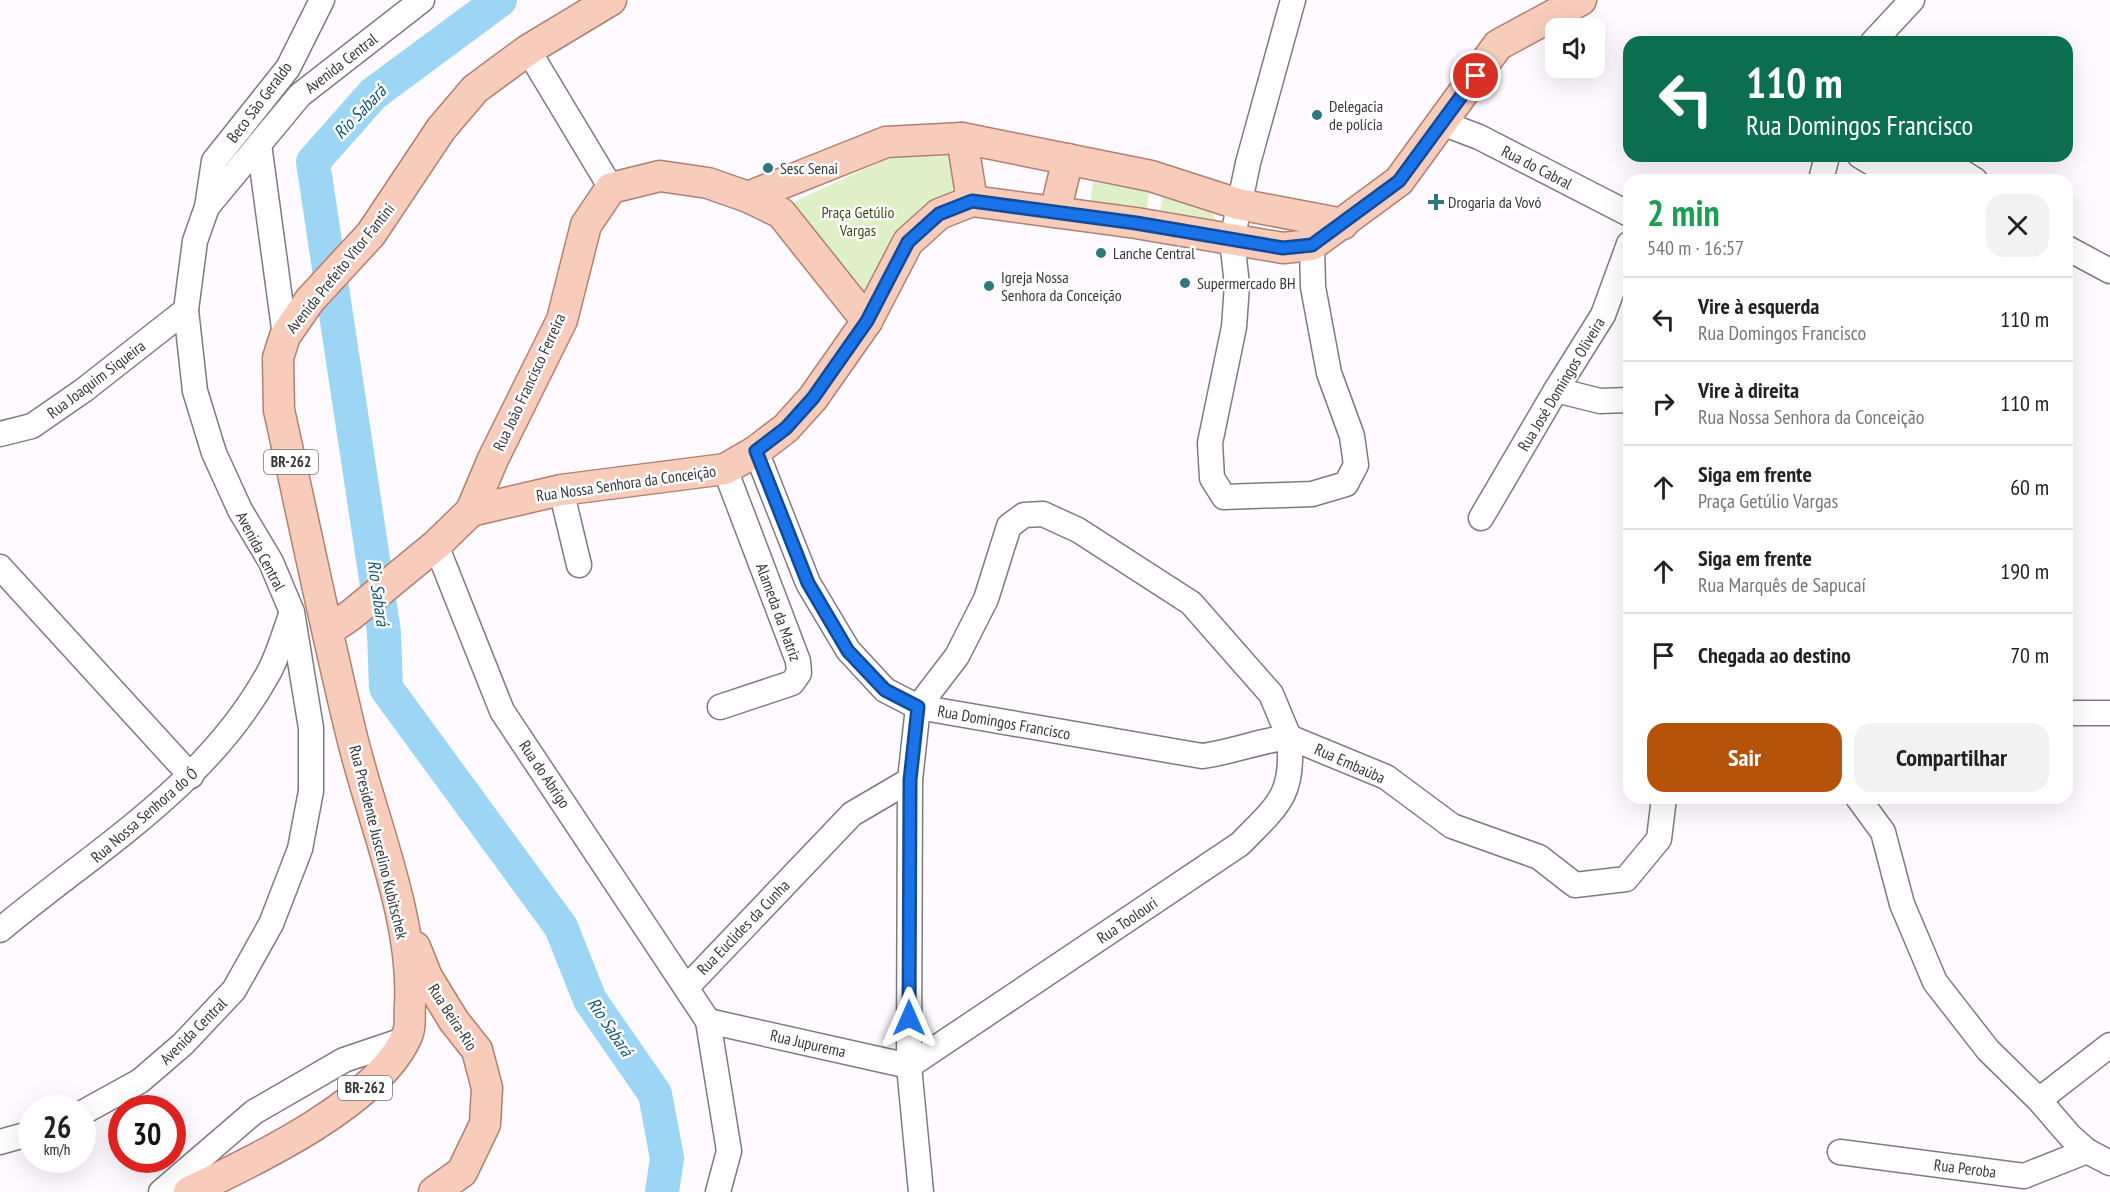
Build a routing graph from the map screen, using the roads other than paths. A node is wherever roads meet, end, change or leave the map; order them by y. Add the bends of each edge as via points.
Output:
1 (322, 0) edge
2 (422, 0) edge
3 (611, 0) edge
4 (1293, 0) edge
5 (1581, 0) edge
6 (1912, 0) edge
7 (1882, 36) edge
8 (528, 50) junction
9 (1442, 123) junction
10 (962, 138) junction
11 (259, 144) junction
12 (1068, 159) junction
13 (1870, 162) edge
14 (1946, 162) edge
15 (1946, 162) edge
16 (1965, 174) edge
17 (611, 188) junction
18 (748, 197) junction
19 (972, 201) junction
20 (1238, 204) junction
21 (207, 207) junction
22 (1623, 211) edge
23 (1054, 212) junction
24 (1343, 224) junction
25 (1232, 240) junction
26 (1312, 245) junction
27 (2073, 251) edge
28 (1623, 260) edge
29 (2110, 271) edge
30 (186, 310) junction
31 (867, 321) junction
32 (285, 336) junction
33 (1556, 390) junction
34 (1623, 400) edge
35 (0, 434) edge
36 (756, 451) junction
37 (493, 459) junction
38 (725, 469) junction
39 (561, 490) junction
40 (525, 499) junction
41 (471, 511) junction
42 (1481, 518) dead end
43 (425, 553) junction
44 (579, 565) dead end
45 (0, 567) edge
46 (292, 612) junction
47 (340, 623) junction
48 (720, 707) dead end
49 (918, 707) junction
50 (2073, 713) edge
51 (2110, 713) edge
52 (1289, 736) junction
53 (191, 776) junction
54 (910, 780) junction
55 (1664, 804) edge
56 (1862, 804) edge
57 (396, 899) junction
58 (3, 923) edge
59 (687, 987) junction
60 (454, 1021) junction
61 (708, 1021) junction
62 (406, 1036) junction
63 (2110, 1045) edge
64 (909, 1065) junction
65 (2039, 1100) junction
66 (96, 1105) edge
67 (18, 1137) edge
68 (0, 1142) edge
69 (2086, 1151) junction
70 (1840, 1152) dead end
71 (2110, 1163) edge
72 (161, 1192) edge
73 (189, 1192) edge
74 (434, 1192) edge
75 (718, 1192) edge
76 (921, 1192) edge

1 - 21 street, Beco São Geraldo via 288,68 214,161
2 - 11 street, Avenida Central via 300,95
3 - 8 main road, Avenida Prefeito Vitor Fantini / BR-262
4 - 20 street
5 - 9 main road via 1498,45
6 - 7 street
8 - 17 street
8 - 32 main road, Avenida Prefeito Vitor Fantini / BR-262 via 475,89 441,129 371,234 310,300
9 - 22 street, Rua do Cabral via 1479,137
9 - 24 main road via 1399,181
10 - 12 main road
10 - 18 main road via 886,142
10 - 19 main road
11 - 21 street, Avenida Central
11 - 32 street
12 - 20 main road via 1151,176
12 - 23 main road
13 - 14 street
15 - 16 street
17 - 18 main road via 660,176 708,183
17 - 37 main road, Rua João Francisco Ferreira via 585,225 562,320
18 - 31 main road via 781,213
19 - 23 main road
19 - 31 main road via 939,214 908,242
20 - 24 main road
20 - 25 street
21 - 30 street, Avenida Central via 195,241
23 - 25 main road
24 - 26 main road
25 - 26 main road via 1283,248
25 - 26 street via 1238,285 1234,327 1210,442 1212,478 1224,496 1312,494 1346,484 1356,465 1352,436 1329,373 1313,287
27 - 29 street
28 - 33 street, Rua José Domingos Oliveira via 1603,315
30 - 35 street, Rua Joaquim Siqueira via 32,426
30 - 46 street, Avenida Central via 195,391 214,453 240,510 271,562
31 - 36 main road, Rua Nossa Senhora da Conceição via 813,398 786,428
32 - 47 main road, Avenida Prefeito Vitor Fantini / BR-262 via 278,358 279,410
33 - 34 street via 1600,400
33 - 42 street, Rua José Domingos Oliveira
36 - 38 main road, Rua Nossa Senhora da Conceição
36 - 49 street, Rua Domingos Francisco via 808,583 848,651 885,690
37 - 40 main road
37 - 41 main road, Rua João Francisco Ferreira
38 - 39 main road, Rua Nossa Senhora da Conceição
38 - 48 street, Alameda da Matriz via 798,661 799,673 792,683
39 - 40 main road, Rua Nossa Senhora da Conceição
39 - 44 street
40 - 41 main road, Rua Nossa Senhora da Conceição
41 - 43 main road
43 - 47 main road
43 - 59 street, Rua do Abrigo via 502,711
45 - 53 street
46 - 53 street, Rua Nossa Senhora do Ó via 269,673 228,735
46 - 66 street, Avenida Central via 312,728 311,791 300,849 271,924 234,990 183,1044 140,1081
47 - 57 main road, Rua Presidente Juscelino Kubitschek / BR-262 via 351,735
49 - 52 street, Rua Domingos Francisco via 1202,756
49 - 52 street via 957,656 986,599 1009,526 1024,515 1043,514 1078,530 1191,603 1271,694
49 - 54 street
50 - 51 street
52 - 55 street, Rua Embaúba via 1386,777 1452,826 1539,857 1575,885 1626,879 1659,839
52 - 64 street, Rua Toolouri via 1292,766 1281,802 1240,844
53 - 58 street, Rua Nossa Senhora do Ó via 82,868
54 - 59 street, Rua Euclides da Cunha via 852,814
54 - 64 street
56 - 65 street via 1883,832 1902,904 1935,982 1988,1050
57 - 60 main road, Rua Beira-Rio / BR-262 via 427,977
57 - 62 main road, Rua Presidente Juscelino Kubitschek / BR-262 via 411,981
59 - 61 street, Rua Euclides da Cunha
60 - 62 main road
60 - 74 main road, Rua Beira-Rio / BR-262 via 477,1050 487,1088 485,1124 462,1172
61 - 64 street, Rua Jupurema
61 - 75 street, Rua Euclides da Cunha via 729,1151
62 - 72 street via 344,1060 254,1112
62 - 73 main road, BR-262 via 379,1076 328,1117
63 - 65 street
64 - 76 street
65 - 69 street
67 - 68 street
69 - 70 street, Rua Peroba via 2024,1176
69 - 71 street

